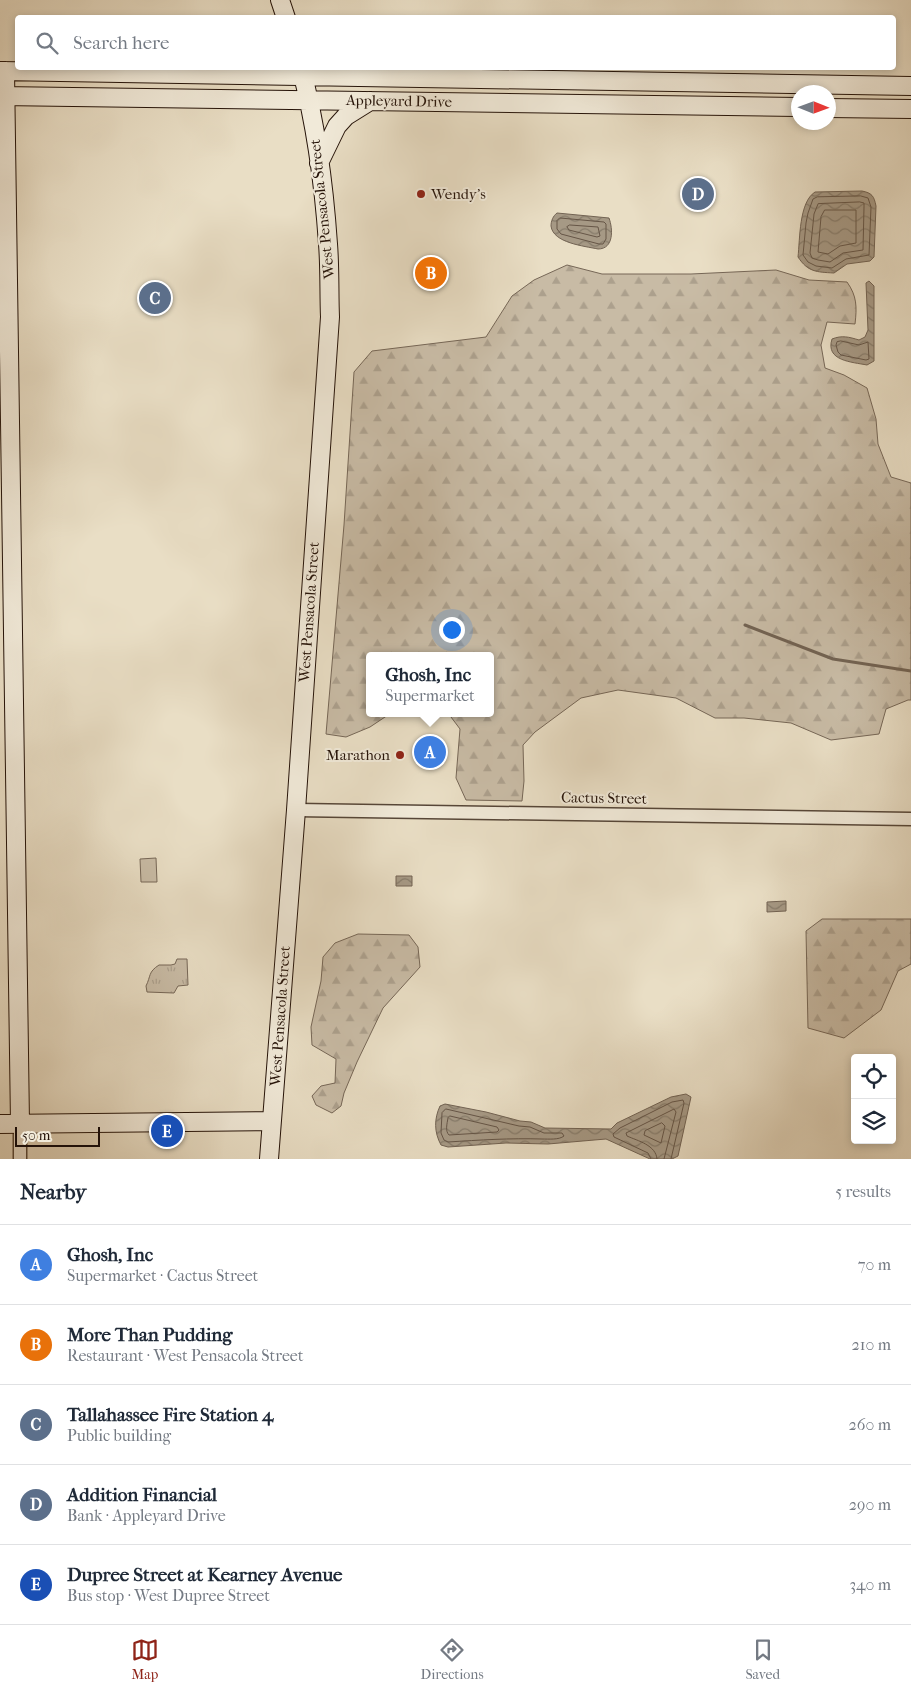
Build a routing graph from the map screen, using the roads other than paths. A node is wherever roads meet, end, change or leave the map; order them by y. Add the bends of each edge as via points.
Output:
1 (2, 71) edge
2 (245, 71) edge
3 (302, 71) edge
4 (611, 80) junction
5 (785, 83) junction
6 (911, 86) edge
7 (2, 96) edge
8 (309, 100) junction
9 (370, 101) junction
10 (791, 104) edge
11 (622, 105) junction
12 (791, 107) edge
13 (836, 108) edge
14 (911, 109) edge
15 (319, 163) junction
16 (5, 414) edge
17 (296, 810) junction
18 (911, 818) edge
19 (272, 1121) junction
20 (20, 1123) junction
21 (0, 1124) edge
22 (20, 1159) edge
23 (269, 1159) edge

1 - 2 main road, Appleyard Drive
1 - 7 main road
2 - 3 main road, Appleyard Drive
3 - 4 main road, Appleyard Drive
3 - 8 main road, West Pensacola Street
4 - 5 main road, Appleyard Drive
4 - 11 main road
5 - 6 main road, Appleyard Drive
5 - 10 main road
7 - 8 main road, Appleyard Drive
7 - 16 main road
8 - 9 main road, Appleyard Drive
8 - 15 main road, West Pensacola Street
9 - 11 main road, Appleyard Drive
9 - 15 main road via 346,116 337,126
11 - 12 main road, Appleyard Drive
13 - 14 main road
15 - 17 main road, West Pensacola Street via 328,244 330,317
16 - 20 main road
17 - 18 street, Cactus Street
17 - 19 main road, West Pensacola Street
19 - 20 main road
19 - 23 main road, West Pensacola Street
20 - 21 main road
20 - 22 street

